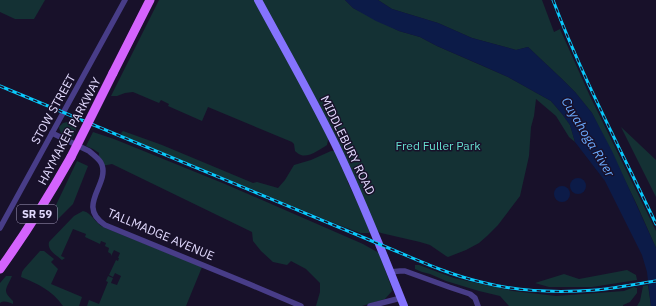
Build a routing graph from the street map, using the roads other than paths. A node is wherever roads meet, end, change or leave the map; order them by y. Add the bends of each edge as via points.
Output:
1 (125, 0) edge
2 (150, 0) edge
3 (258, 0) edge
4 (52, 133) junction
5 (0, 228) edge
6 (0, 269) edge
7 (390, 272) junction
8 (401, 298) junction
9 (301, 306) edge
10 (370, 306) edge
11 (404, 306) edge
12 (478, 306) edge

1 - 4 street, STOW STREET
2 - 6 main road, HAYMAKER PARKWAY / SR 59, bridge via 71,157
3 - 7 street, MIDDLEBURY ROAD via 335,143
4 - 5 street, STOW STREET
4 - 9 street, TALLMADGE AVENUE via 94,155 100,162 102,178 93,204 100,222
7 - 8 street, MIDDLEBURY ROAD
7 - 12 street via 406,271 470,294
8 - 10 street
8 - 11 street, MIDDLEBURY ROAD

